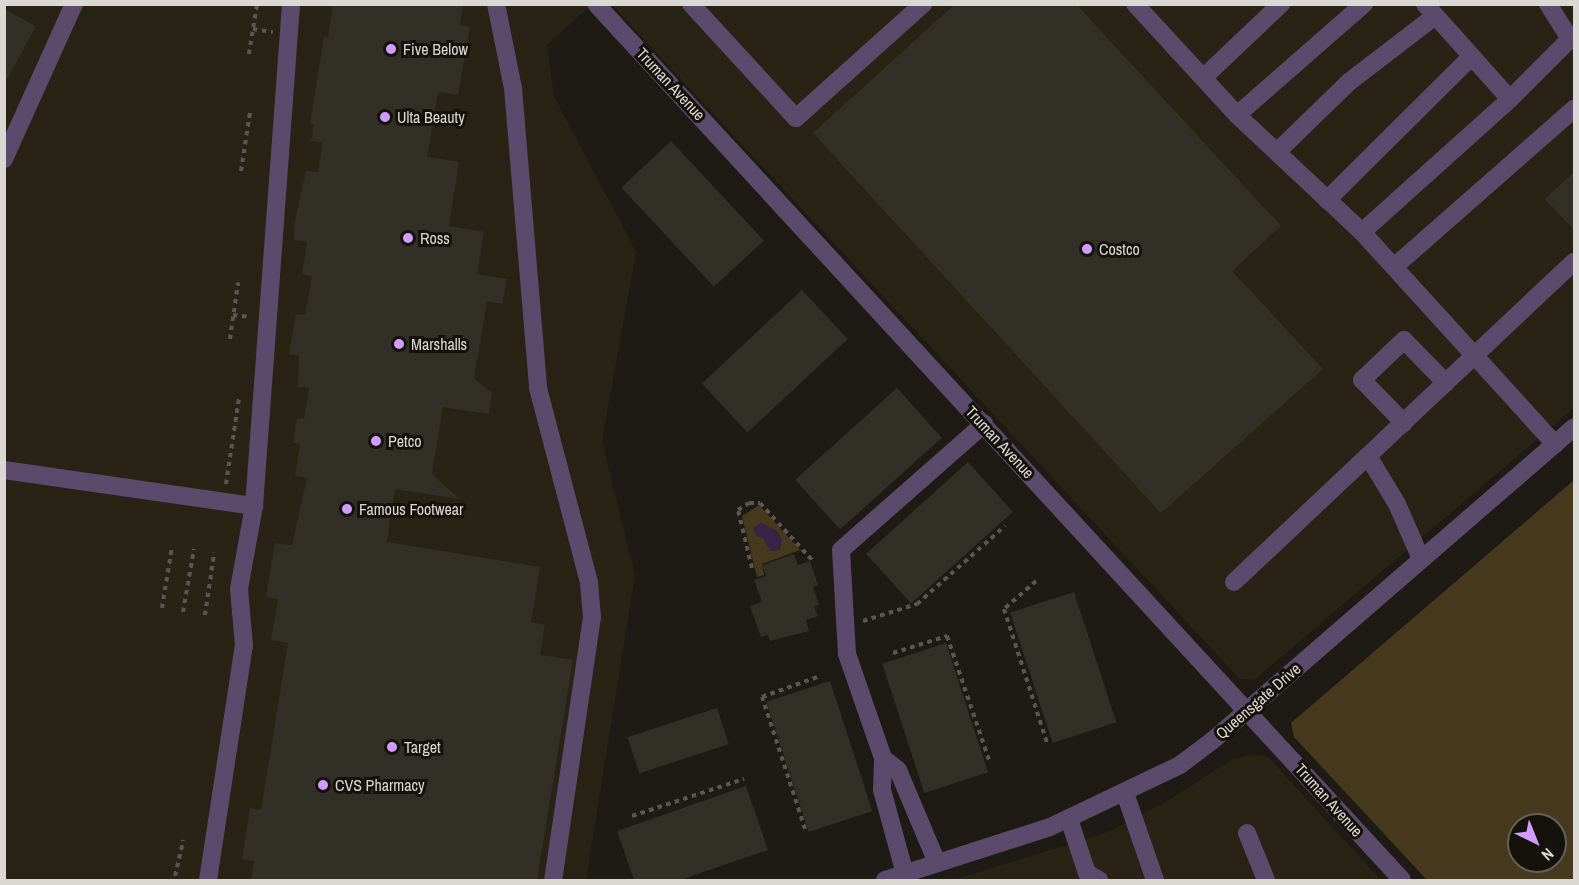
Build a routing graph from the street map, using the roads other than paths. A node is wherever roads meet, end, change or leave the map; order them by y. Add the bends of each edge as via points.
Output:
1 (74, 4) edge
2 (291, 4) edge
3 (496, 4) edge
4 (596, 4) edge
5 (691, 4) edge
6 (923, 4) edge
7 (1135, 4) edge
8 (1281, 4) edge
9 (1364, 4) edge
10 (1548, 4) edge
11 (1430, 10) edge
12 (1472, 56) junction
13 (1203, 78) junction
14 (1510, 99) junction
15 (1575, 109) edge
16 (1237, 115) junction
17 (11, 125) edge
18 (1277, 152) junction
19 (4, 159) edge
20 (1327, 200) junction
21 (1362, 232) junction
22 (1575, 262) edge
23 (1394, 267) junction
24 (1475, 356) junction
25 (1446, 383) junction
26 (1404, 423) junction
27 (984, 424) junction
28 (1575, 428) edge
29 (1555, 444) junction
30 (1368, 456) junction
31 (4, 470) edge
32 (254, 506) junction
33 (1421, 559) junction
34 (1234, 582) dead end
35 (1247, 711) junction
36 (883, 758) junction
37 (1125, 793) junction
38 (1069, 819) junction
39 (1247, 833) dead end
40 (938, 863) junction
41 (905, 874) junction
42 (1091, 878) edge
43 (208, 880) edge
44 (553, 880) edge
45 (885, 880) edge
46 (1155, 880) edge
47 (1266, 880) edge
48 (1402, 880) edge

1 - 17 street
2 - 32 street
3 - 44 street via 513,88 538,388 588,583 592,617
4 - 27 street, Truman Avenue
5 - 6 street via 796,118
7 - 13 street
8 - 13 street
9 - 16 street
10 - 14 street via 1570,39
11 - 12 street
11 - 18 street
12 - 14 street
12 - 20 street
13 - 16 street
14 - 21 street
15 - 23 street
16 - 18 street
17 - 19 street
18 - 20 street
20 - 21 street
21 - 23 street
22 - 24 street
23 - 24 street
24 - 25 street
24 - 29 street
25 - 26 street
25 - 26 street via 1404,340 1362,380
26 - 30 street
27 - 35 street, Truman Avenue
27 - 36 street via 841,550 847,654
28 - 29 street, Queensgate Drive
29 - 33 street, Queensgate Drive
30 - 33 street via 1397,504
30 - 34 street
31 - 32 street
32 - 43 street via 239,590 244,646
33 - 35 street, Queensgate Drive
35 - 37 street, Queensgate Drive via 1180,765
35 - 48 street, Truman Avenue
36 - 40 street via 898,770
36 - 41 street via 882,790
37 - 38 street, Queensgate Drive
37 - 46 street
38 - 40 street, Queensgate Drive
38 - 42 street
39 - 47 street
40 - 41 street, Queensgate Drive
41 - 45 street, Queensgate Drive

